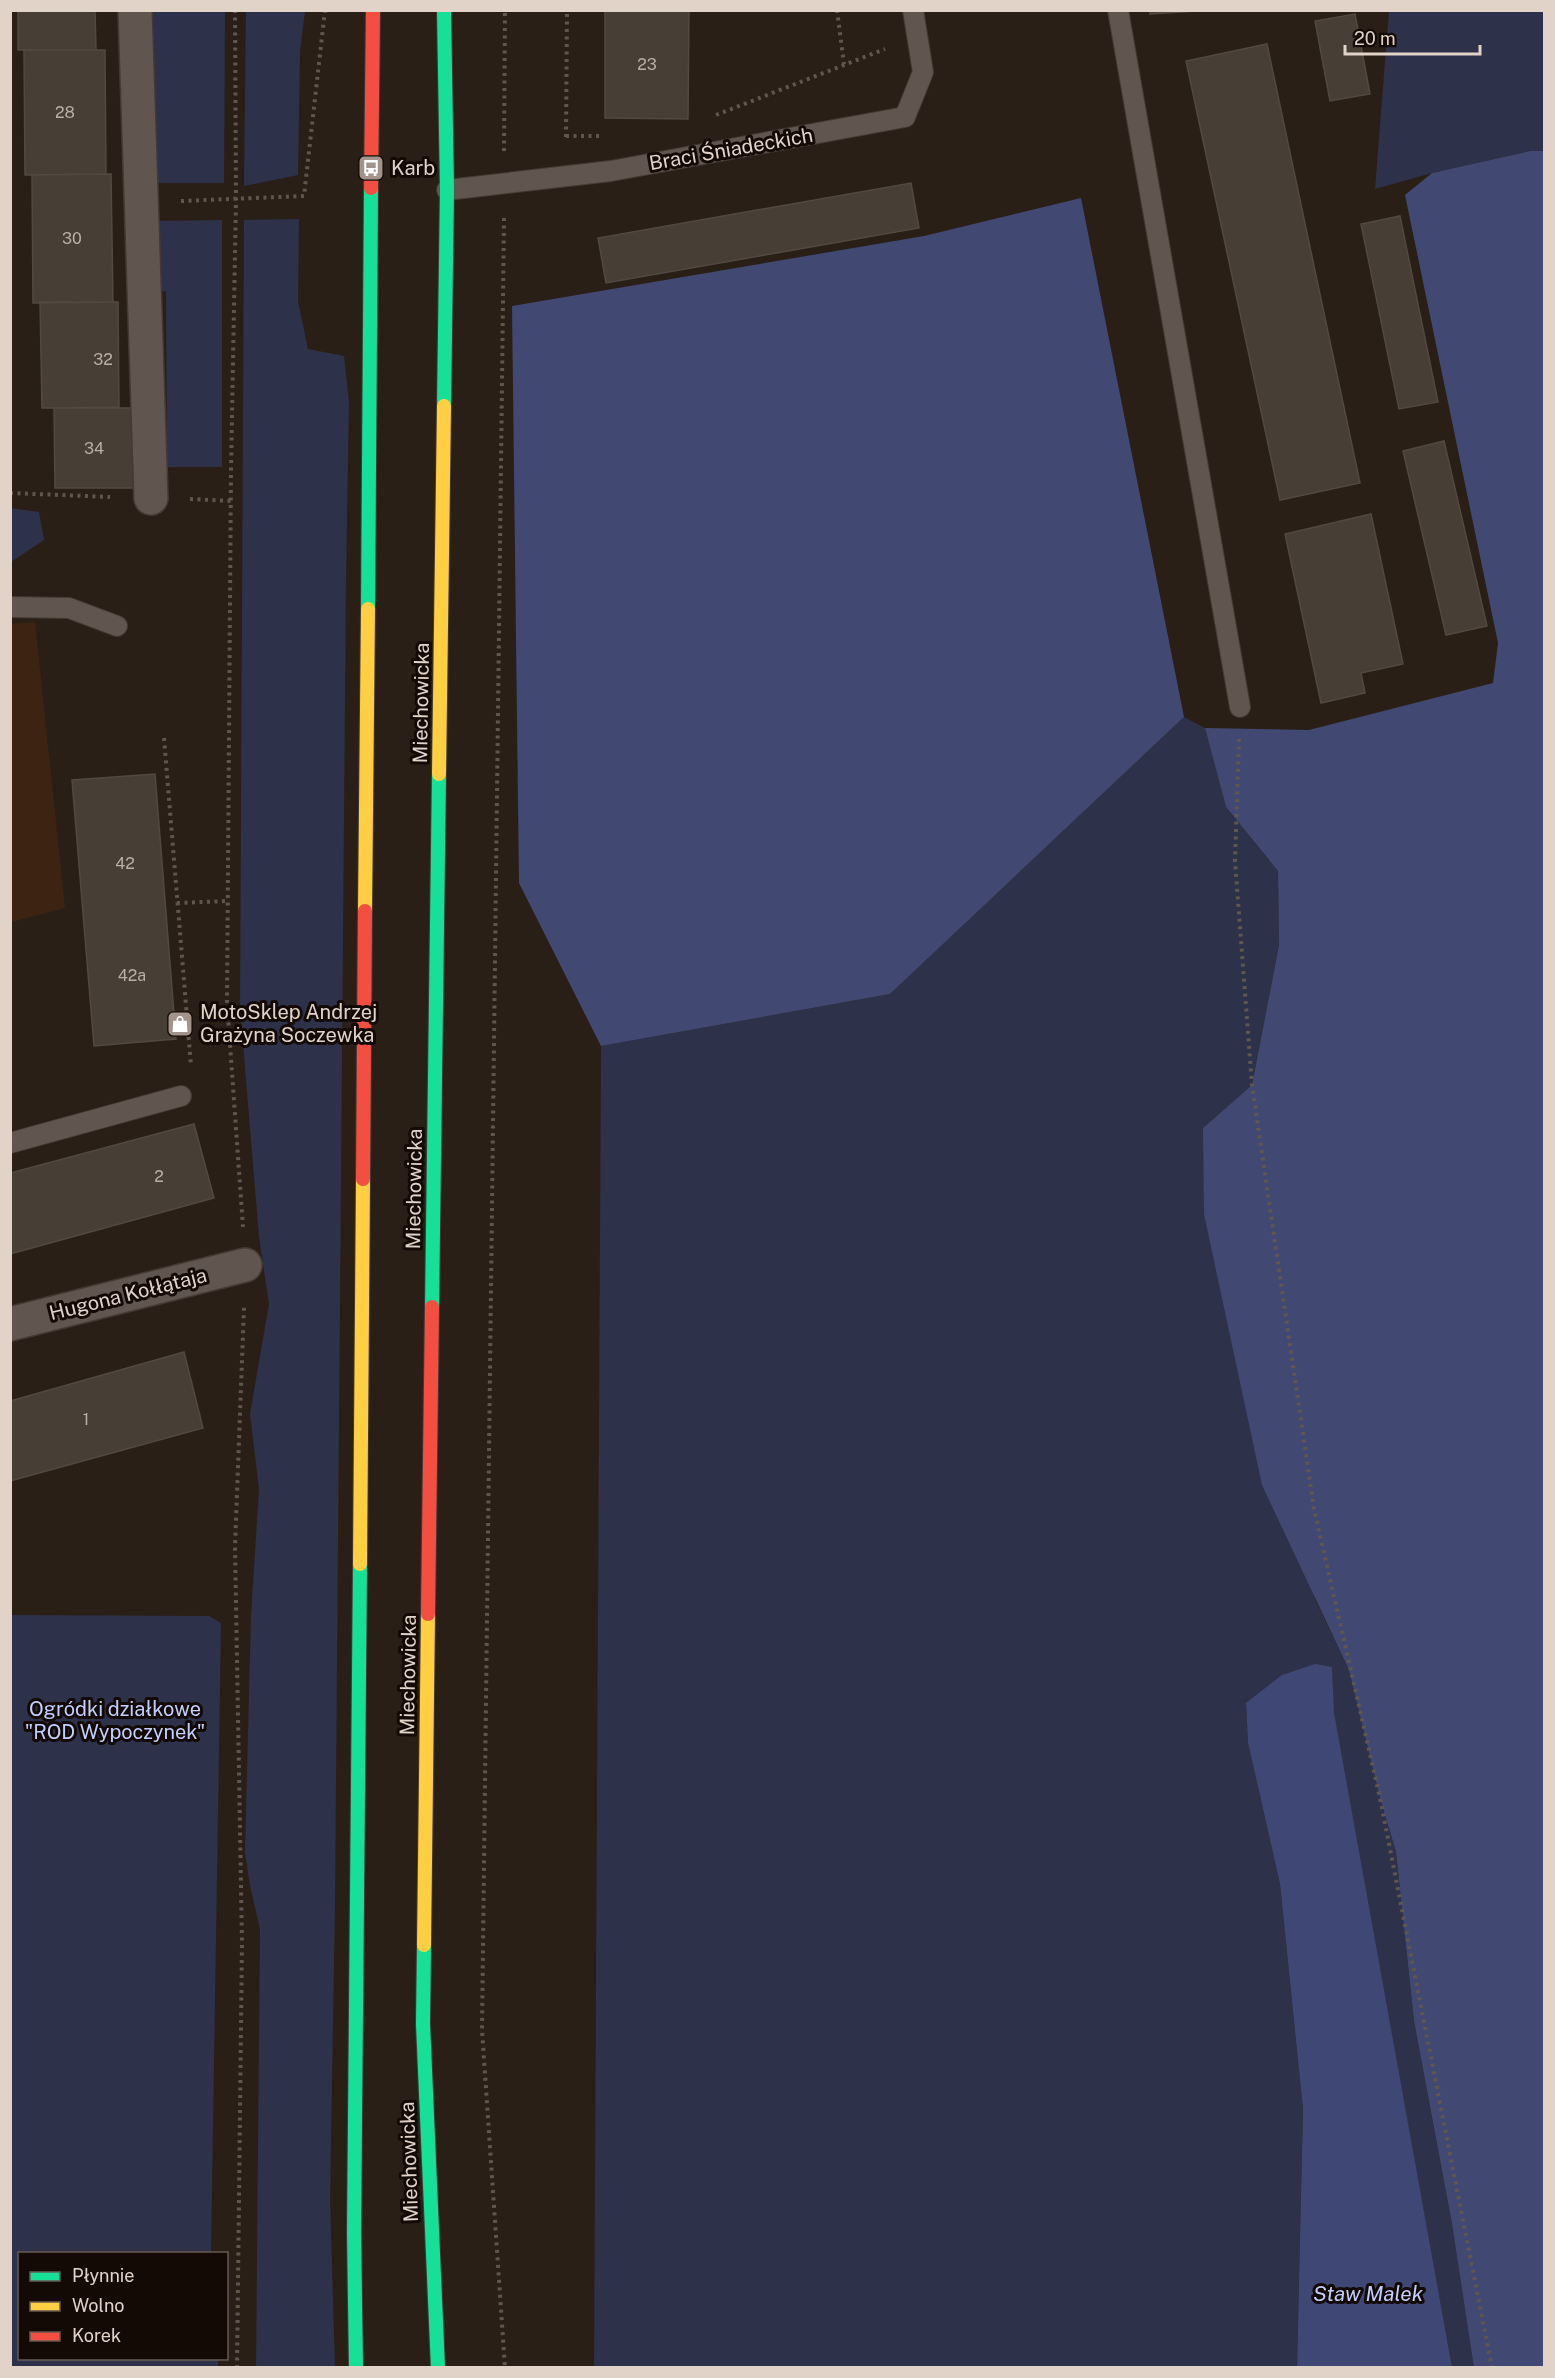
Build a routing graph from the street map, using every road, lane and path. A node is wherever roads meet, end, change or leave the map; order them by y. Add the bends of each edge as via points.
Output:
1 (135, 10) edge
2 (235, 10) edge
3 (326, 10) edge
4 (373, 10) edge
5 (444, 10) edge
6 (505, 10) edge
7 (567, 10) edge
8 (837, 10) edge
9 (913, 10) edge
10 (1118, 10) edge
11 (917, 38) junction
12 (844, 64) junction
13 (710, 117) dead end
14 (566, 136) junction
15 (611, 136) dead end
16 (566, 177) junction
17 (504, 185) junction
18 (447, 190) junction
19 (236, 200) junction
20 (141, 202) junction
21 (151, 498) dead end
22 (10, 607) edge
23 (117, 626) dead end
24 (1240, 707) joint
25 (164, 738) dead end
26 (227, 901) junction
27 (177, 903) junction
28 (181, 1096) joint
29 (10, 1143) edge
30 (245, 1265) junction
31 (10, 1324) edge
32 (237, 2367) edge
33 (356, 2367) edge
34 (438, 2367) edge
35 (505, 2367) edge
36 (1492, 2367) edge

1 - 20 street
2 - 19 path
3 - 19 path via 304,196
4 - 33 main road
5 - 18 main road, Miechowicka
6 - 17 path
7 - 14 path
8 - 12 path
9 - 11 lane, Braci Śniadeckich
10 - 24 lane
11 - 12 path
11 - 16 lane, Braci Śniadeckich via 923,72 905,117
12 - 13 path
14 - 15 path
14 - 16 path
16 - 17 lane, Braci Śniadeckich
17 - 18 lane, Braci Śniadeckich
17 - 35 path via 482,2030
18 - 34 main road, Miechowicka via 423,2024
19 - 20 path
19 - 26 path
20 - 21 street
22 - 23 lane via 69,608
24 - 36 path via 1235,861 1252,1085 1312,1498 1380,1798
25 - 27 path
26 - 27 path
26 - 30 path via 227,1002
27 - 28 path via 192,1083
28 - 29 lane
30 - 31 street, Hugona Kołłątaja
30 - 32 path via 235,1547 242,1943

